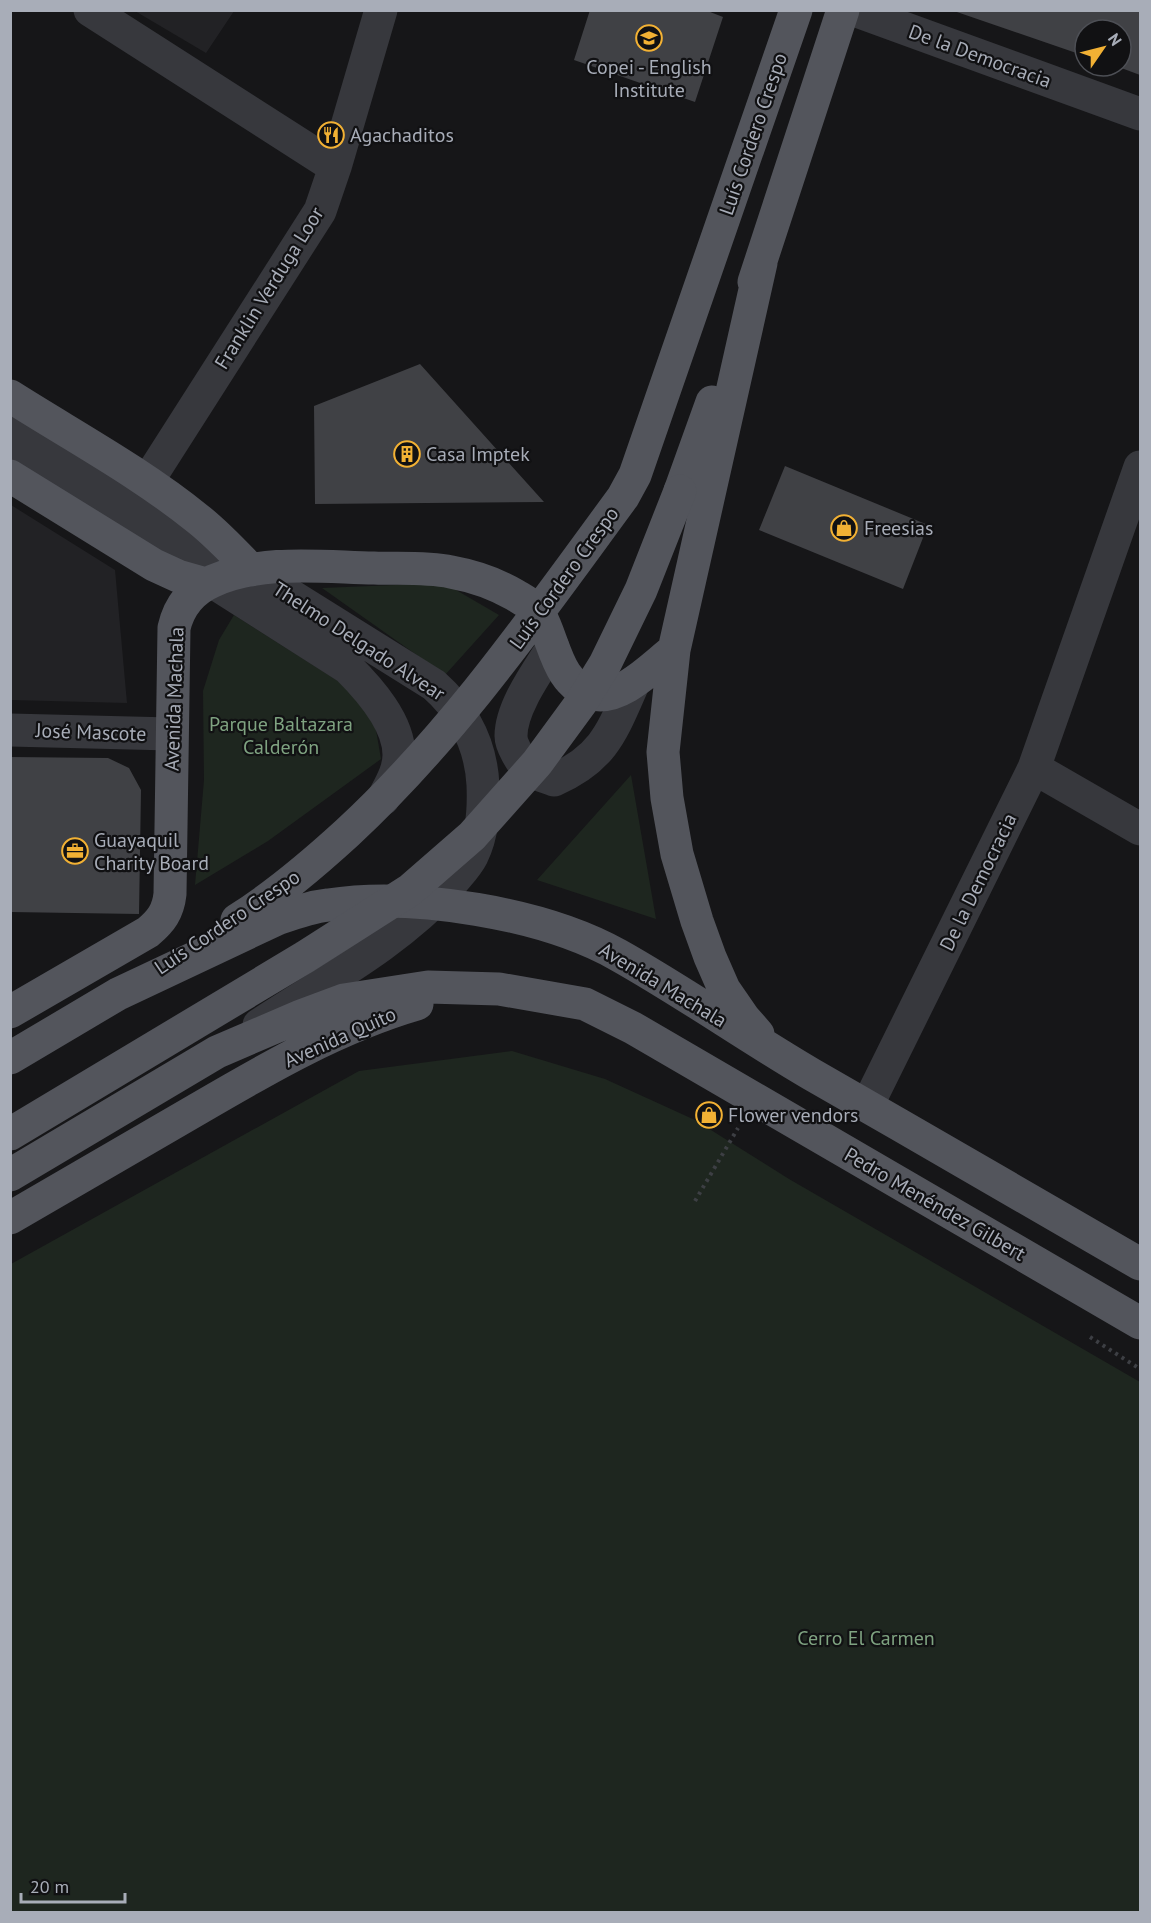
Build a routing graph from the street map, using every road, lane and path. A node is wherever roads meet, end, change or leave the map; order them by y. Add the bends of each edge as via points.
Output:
1 (90, 10) edge
2 (381, 10) edge
3 (796, 10) edge
4 (843, 10) edge
5 (854, 10) edge
6 (1140, 114) edge
7 (335, 167) junction
8 (761, 263) junction
9 (10, 396) edge
10 (10, 420) edge
11 (10, 453) edge
12 (1140, 467) edge
13 (10, 477) edge
14 (147, 482) junction
15 (251, 570) junction
16 (210, 582) junction
17 (539, 613) junction
18 (553, 647) junction
19 (674, 650) junction
20 (634, 682) junction
21 (460, 713) junction
22 (10, 730) edge
23 (171, 734) junction
24 (1034, 768) junction
25 (383, 800) junction
26 (1140, 829) edge
27 (433, 903) junction
28 (499, 989) junction
29 (118, 994) junction
30 (10, 1012) edge
31 (217, 1052) junction
32 (775, 1053) junction
33 (10, 1058) edge
34 (867, 1106) junction
35 (740, 1124) dead end
36 (10, 1134) edge
37 (10, 1175) edge
38 (695, 1201) dead end
39 (10, 1218) edge
40 (1140, 1264) edge
41 (1140, 1323) edge
42 (1081, 1331) dead end
43 (1140, 1369) edge

1 - 7 street
2 - 7 street, Franklin Verduga Loor
3 - 17 main road, Luís Cordero Crespo via 635,475
4 - 8 main road
5 - 6 street, De la Democracia
7 - 14 street, Franklin Verduga Loor via 320,211
8 - 19 main road
8 - 36 main road, bridge via 641,590 605,664 537,764 472,836 410,890
9 - 14 main road, Thelmo Delgado Alvear
10 - 15 street, Thelmo Delgado Alvear
11 - 16 street, Thelmo Delgado Alvear
12 - 24 street, De la Democracia
13 - 16 main road, Thelmo Delgado Alvear via 154,565 178,576
14 - 15 main road, Thelmo Delgado Alvear via 200,520
15 - 16 main road, Avenida Machala
15 - 17 main road, Avenida Machala via 310,567 451,572 504,589
15 - 21 street, Thelmo Delgado Alvear via 434,685
16 - 23 main road, Avenida Machala via 190,596 174,628
16 - 25 street, Thelmo Delgado Alvear via 348,668 372,694 383,709 399,754
17 - 18 main road
17 - 21 main road, Luís Cordero Crespo
18 - 20 main road via 573,683 594,694 611,694
18 - 20 street via 523,698 512,722 510,738 528,769 540,775 554,780 595,754 609,738
19 - 20 main road
19 - 32 main road via 663,752 677,854 724,989
21 - 25 main road, Luís Cordero Crespo
21 - 27 street, Thelmo Delgado Alvear via 482,774 481,834 472,857
22 - 23 street, José Mascote
23 - 30 main road, Avenida Machala via 171,894 161,921
24 - 26 street
24 - 34 street, De la Democracia
25 - 29 main road, Luís Cordero Crespo via 266,902
27 - 29 main road, Avenida Machala via 372,902 303,909
27 - 31 street, Thelmo Delgado Alvear via 392,938
27 - 32 main road, Avenida Machala via 522,918 617,954
28 - 31 main road, Avenida Quito via 428,987 344,1000
28 - 39 main road, Avenida Quito via 431,1000 382,1015 318,1043
28 - 41 main road, Pedro Menéndez Gilbert via 585,1004 633,1028
29 - 33 main road, Avenida Machala
31 - 37 main road, Avenida Quito
32 - 34 main road
34 - 40 main road
35 - 38 path
42 - 43 path

